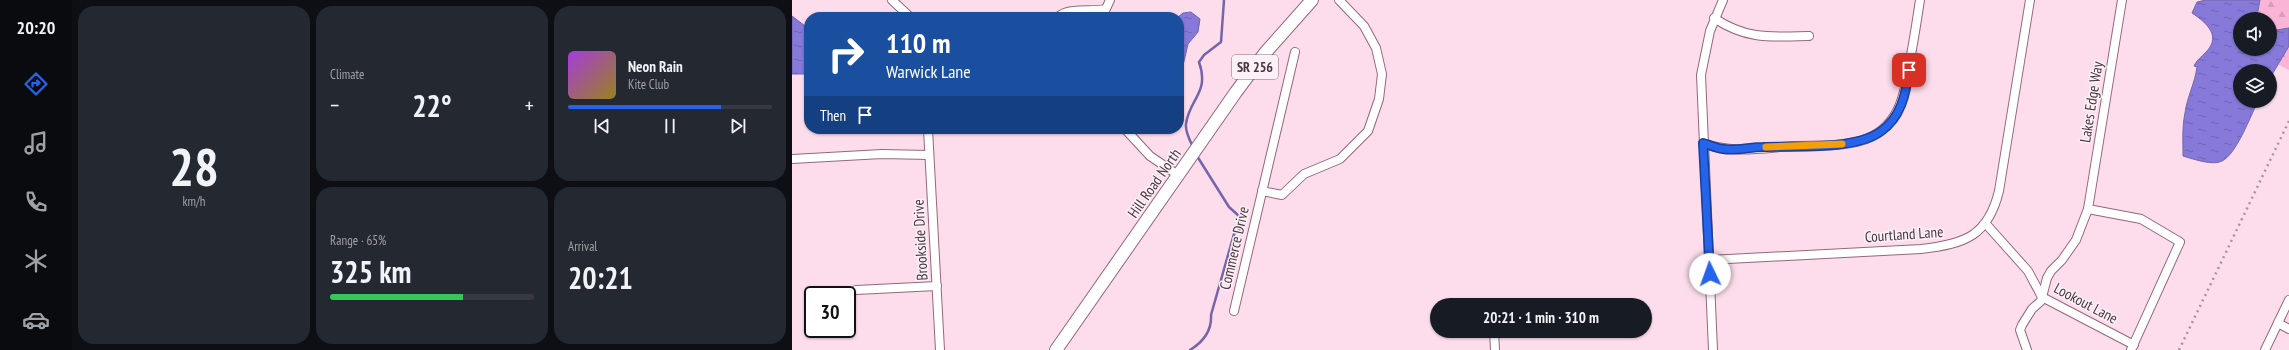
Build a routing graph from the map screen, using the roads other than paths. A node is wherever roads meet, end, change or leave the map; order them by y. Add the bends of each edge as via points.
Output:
1 (1110, 0) edge
2 (1312, 0) edge
3 (1339, 0) edge
4 (1723, 0) edge
5 (1920, 0) edge
6 (2030, 0) edge
7 (2122, 0) edge
8 (894, 1) edge
9 (905, 12) edge
10 (1071, 12) edge
11 (1095, 12) edge
12 (1104, 12) edge
13 (1714, 18) junction
14 (1809, 36) dead end
15 (1294, 52) dead end
16 (928, 134) edge
17 (1129, 134) edge
18 (1703, 143) junction
19 (930, 155) junction
20 (792, 159) edge
21 (1178, 175) junction
22 (1262, 191) junction
23 (2088, 209) junction
24 (1986, 224) junction
25 (1709, 260) junction
26 (937, 286) junction
27 (856, 290) dead end
28 (2042, 297) junction
29 (2289, 300) edge
30 (1234, 311) dead end
31 (2278, 323) junction
32 (2289, 329) edge
33 (1494, 338) edge
34 (2133, 347) edge
35 (940, 350) edge
36 (1056, 350) edge
37 (1495, 350) edge
38 (1713, 350) edge
39 (2027, 350) edge
40 (2265, 350) edge

1 - 12 street
2 - 21 main road, Hill Road North / SR 256 via 1266,53
3 - 22 street, Commerce Drive via 1371,36 1382,74 1379,99 1368,132 1340,159 1304,174 1282,195
4 - 13 street
5 - 18 street via 1905,92 1897,115 1880,132 1870,138 1847,144 1738,150
6 - 24 street, Courtland Lane via 1999,191
7 - 23 street, Lakes Edge Way
8 - 9 street
10 - 11 street
13 - 14 street via 1733,29 1755,36
13 - 18 street via 1704,52 1701,75
15 - 22 street, Commerce Drive
16 - 19 street, Brookside Drive
17 - 21 street via 1150,156
18 - 25 street
19 - 20 street via 882,154
19 - 26 street, Brookside Drive
21 - 36 main road, Hill Road North / SR 256
22 - 30 street, Commerce Drive
23 - 28 street, Lakes Edge Way via 2070,251 2047,278
23 - 34 street via 2141,219 2180,242
24 - 25 street, Courtland Lane via 1967,239 1945,246
24 - 28 street, Lookout Lane via 2028,271
25 - 38 street
26 - 27 street
26 - 35 street, Brookside Drive
28 - 34 street, Lookout Lane
28 - 39 street, Lakes Edge Way via 2020,330
29 - 31 street
31 - 32 street
31 - 40 street
33 - 37 street

